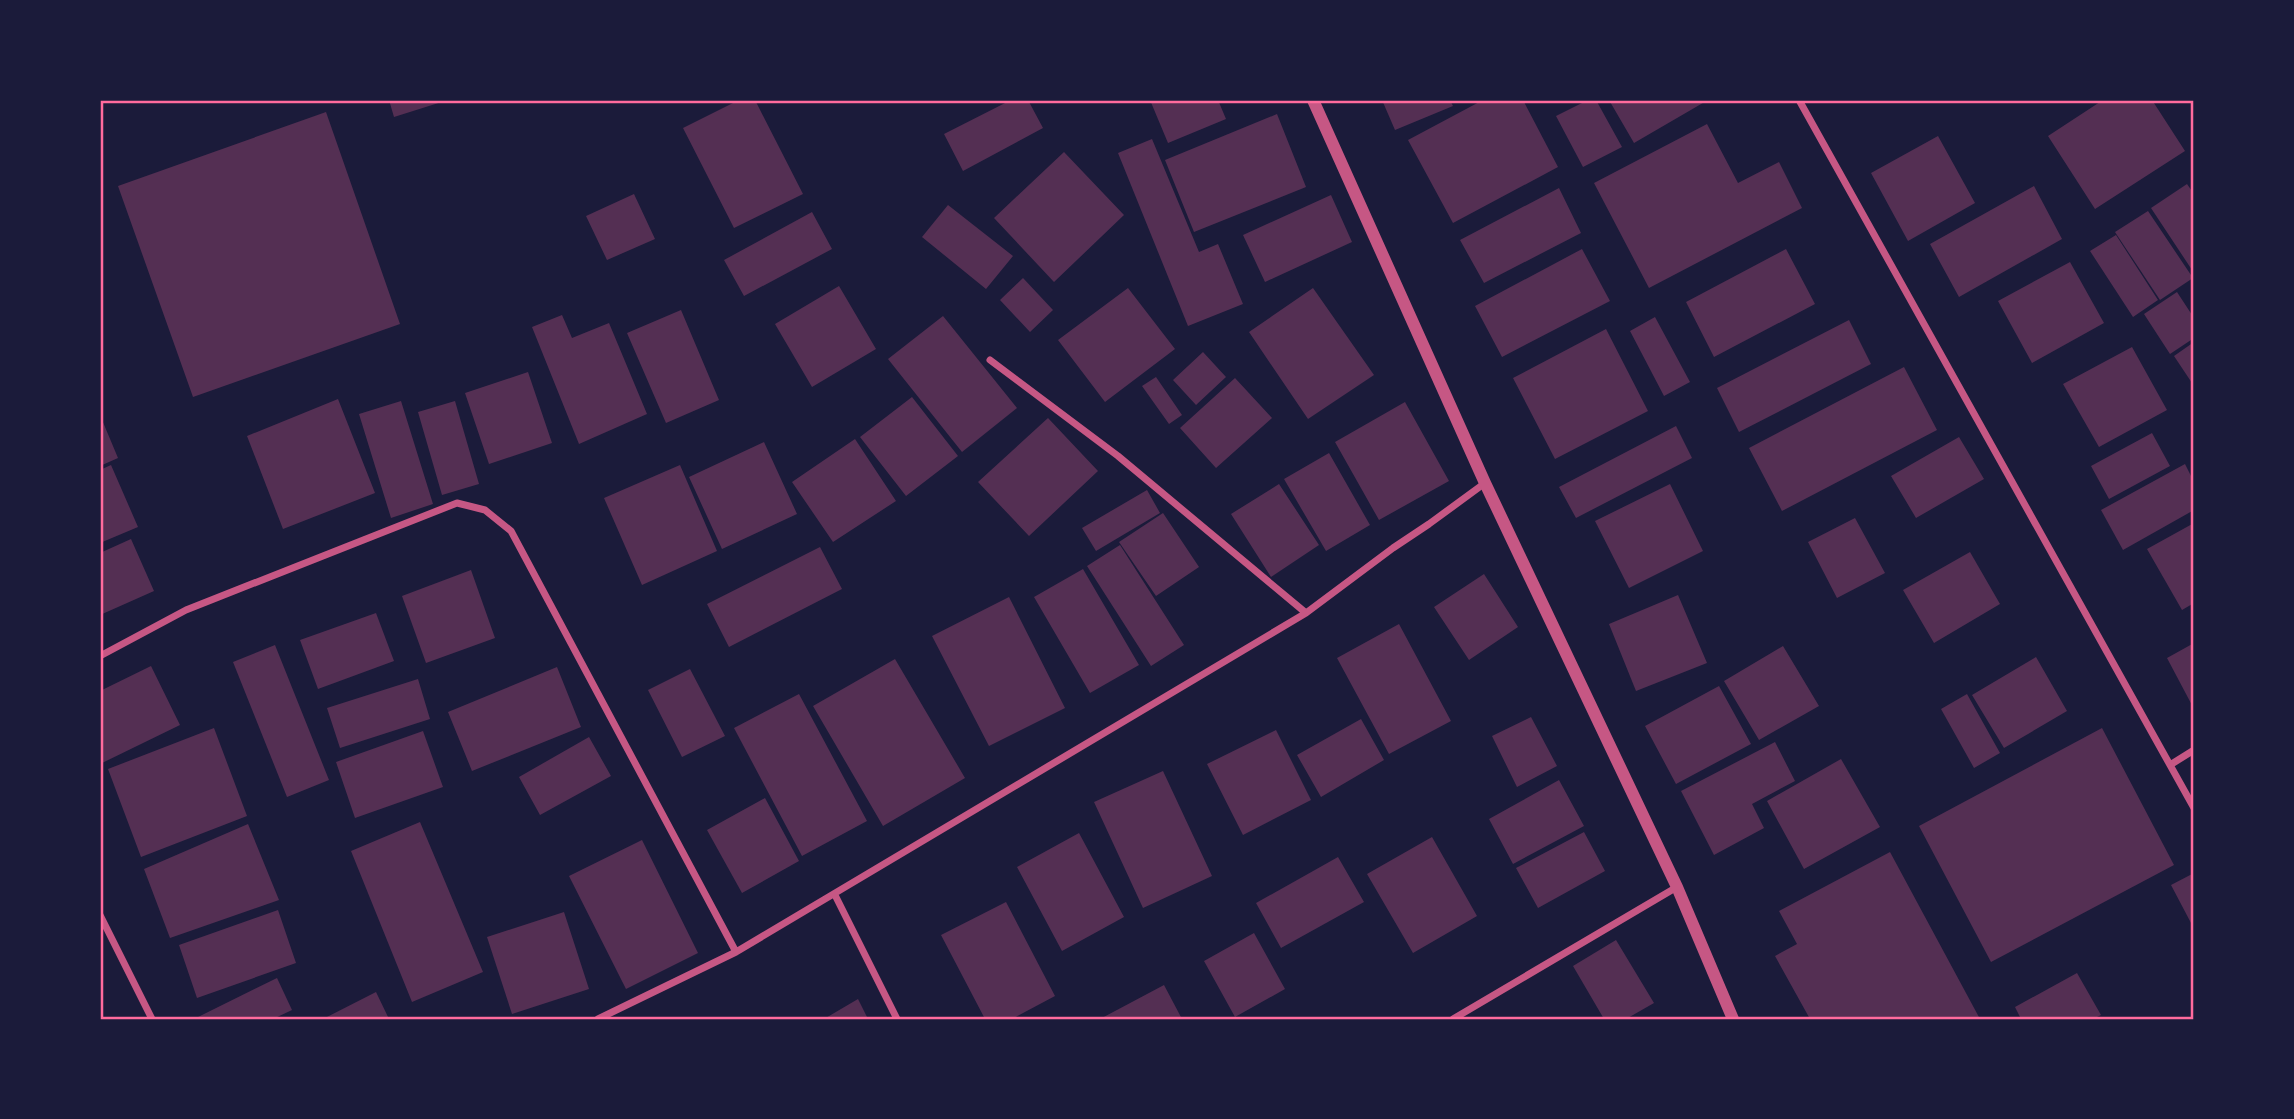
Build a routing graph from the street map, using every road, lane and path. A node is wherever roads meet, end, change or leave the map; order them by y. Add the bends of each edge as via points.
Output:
1 (1313, 100) edge
2 (1799, 100) edge
3 (990, 360) dead end
4 (1485, 482) junction
5 (1306, 613) junction
6 (100, 656) edge
7 (2194, 751) edge
8 (2170, 765) junction
9 (2194, 808) edge
10 (1677, 887) junction
11 (835, 895) junction
12 (100, 915) edge
13 (736, 952) junction
14 (152, 1019) edge
15 (598, 1019) edge
16 (897, 1019) edge
17 (1452, 1019) edge
18 (1733, 1019) edge

1 - 4 street
2 - 8 street
3 - 5 street via 1118,456
4 - 5 street
4 - 10 street
5 - 11 street
6 - 13 street via 186,610 457,503 485,510 511,530
7 - 8 street
8 - 9 street
10 - 17 street
10 - 18 street
11 - 13 street
11 - 16 street
12 - 14 street
13 - 15 street

